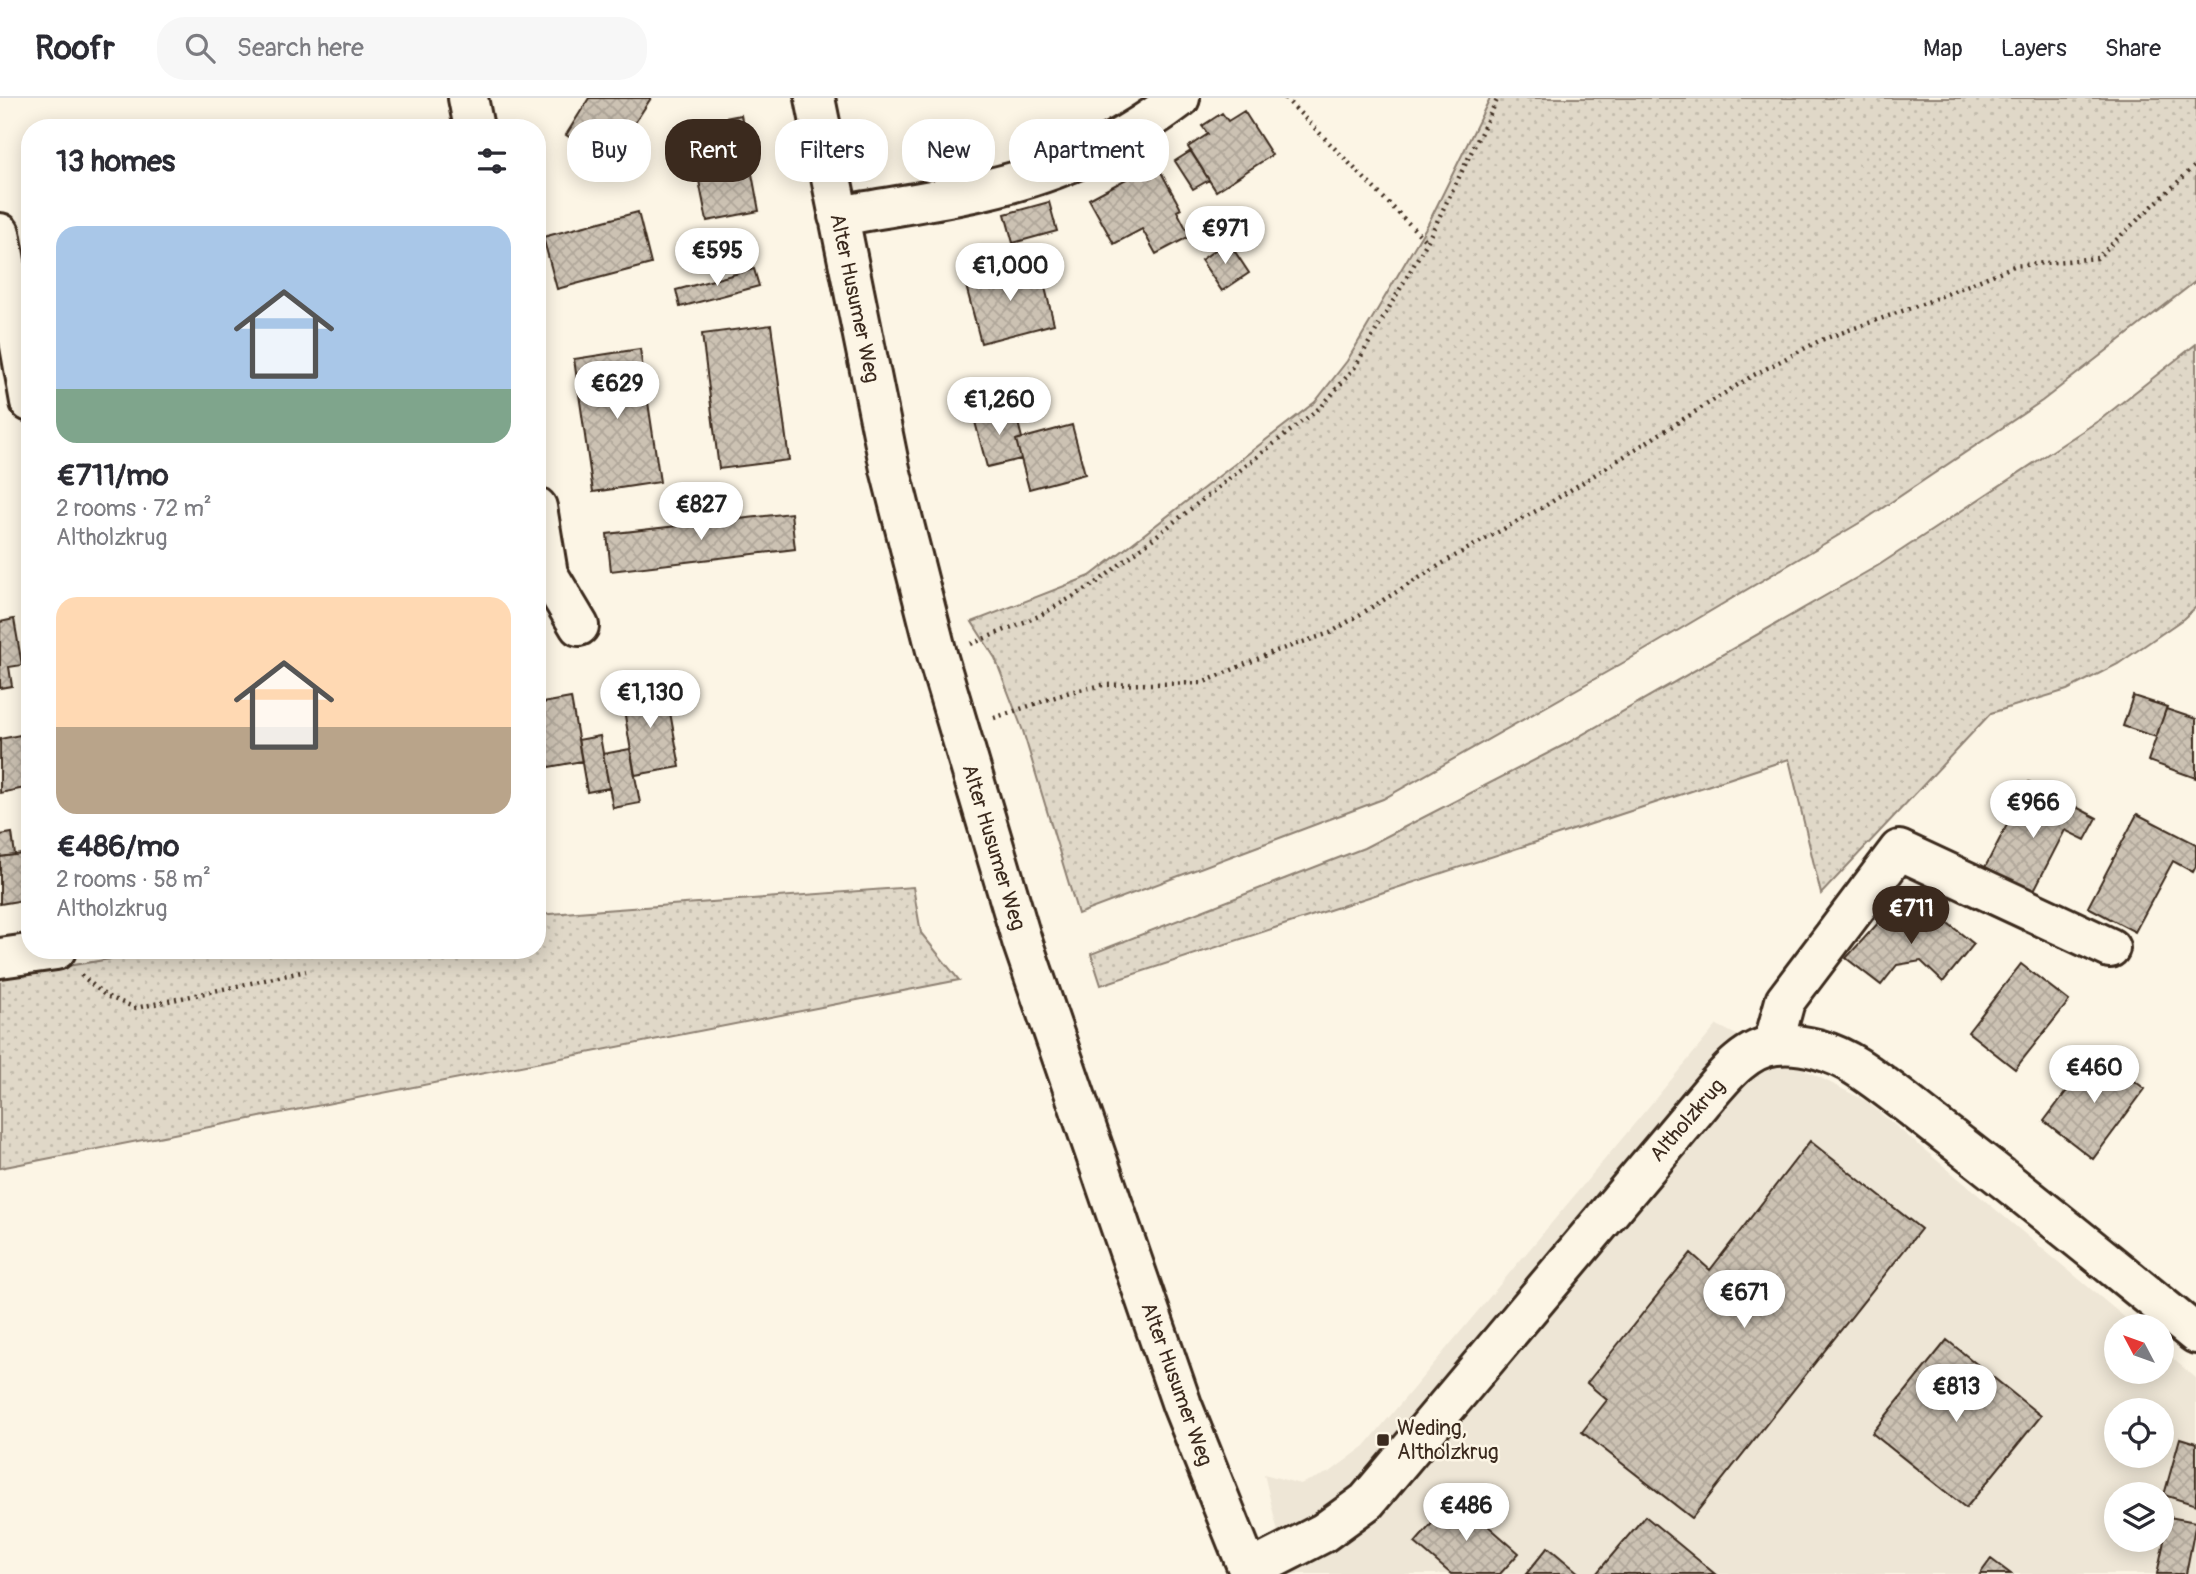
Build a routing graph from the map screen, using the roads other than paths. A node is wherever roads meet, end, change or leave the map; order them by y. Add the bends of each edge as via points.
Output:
1 (468, 98) edge
2 (815, 98) edge
3 (1180, 98) edge
4 (472, 119) edge
5 (838, 216) junction
6 (0, 233) edge
7 (21, 351) edge
8 (546, 562) edge
9 (579, 626) dead end
10 (2110, 948) dead end
11 (21, 957) edge
12 (0, 958) edge
13 (1773, 1045) junction
14 (2196, 1334) edge
15 (1250, 1573) edge

1 - 4 street
2 - 5 street, Alter Husumer Weg
3 - 5 street via 1141,127 1055,169 982,190
5 - 15 street, Alter Husumer Weg via 890,469 927,618 1022,940 1182,1405
6 - 7 street
8 - 9 street via 548,574
10 - 13 street via 1899,850 1785,1001
11 - 12 street
13 - 14 street via 1799,1045 1856,1066
13 - 15 street, Altholzkrug via 1733,1067 1709,1093 1367,1501 1323,1533

